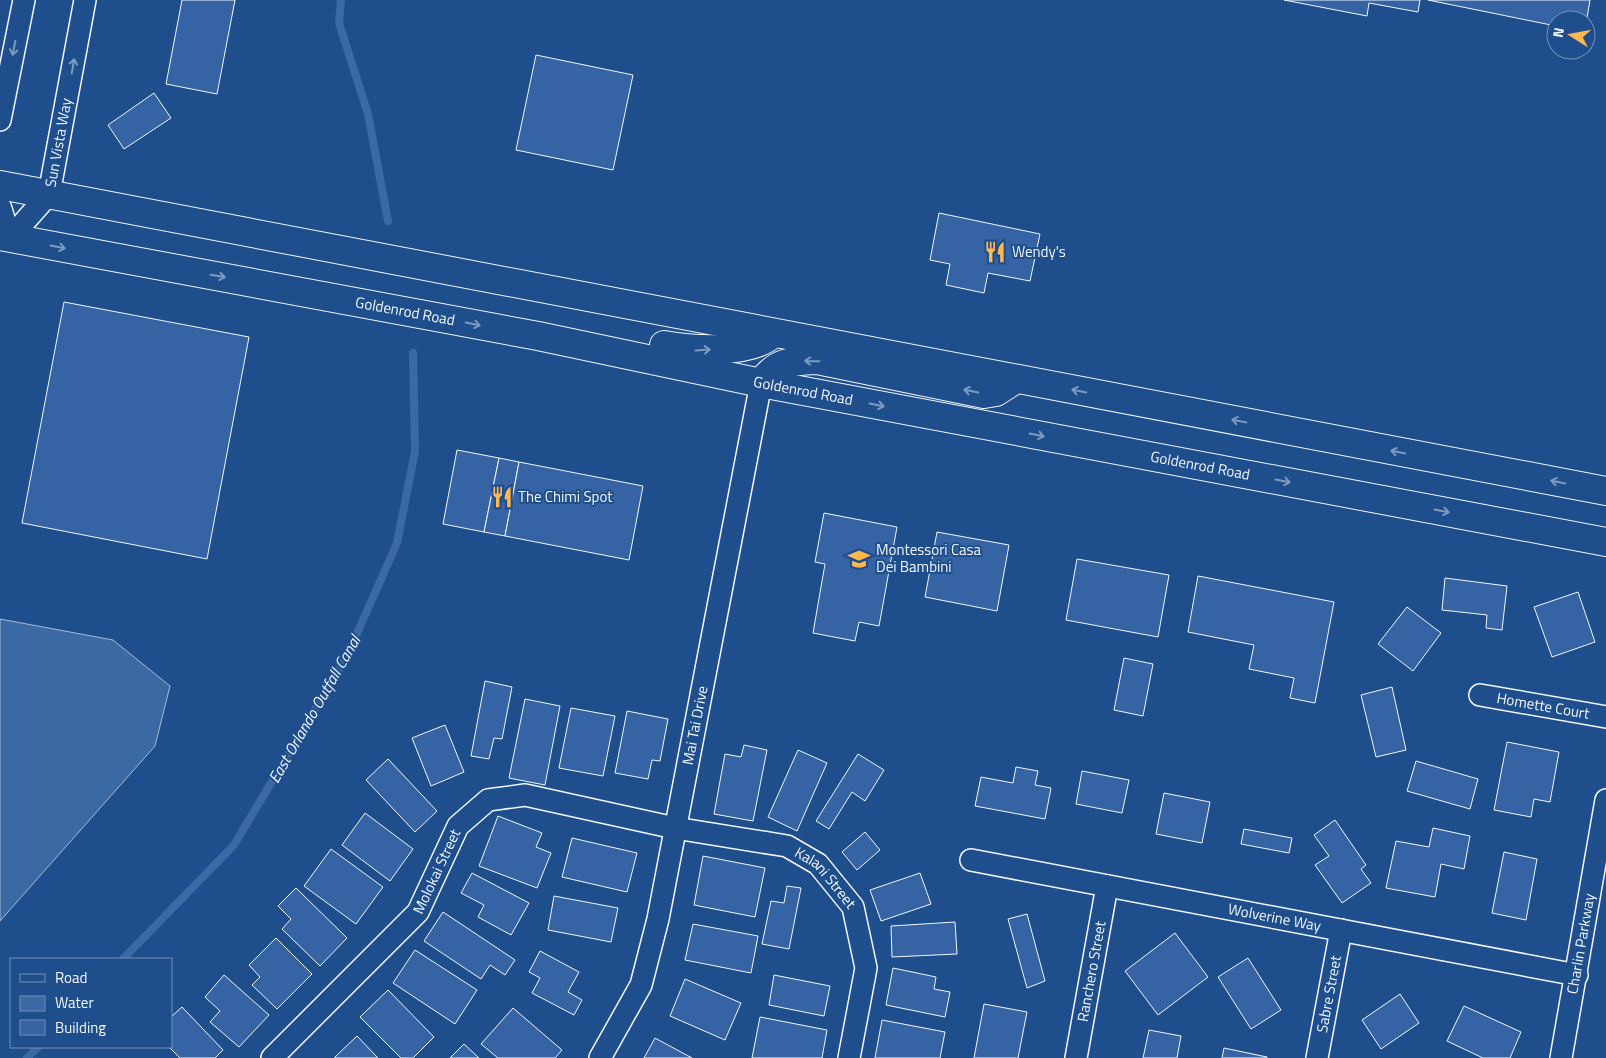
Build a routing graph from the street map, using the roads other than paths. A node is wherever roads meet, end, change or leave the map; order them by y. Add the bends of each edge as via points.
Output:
1 (24, 0) edge
2 (85, 0) edge
3 (0, 120) edge
4 (0, 184) edge
5 (49, 194) junction
6 (0, 206) edge
7 (5, 237) edge
8 (773, 333) junction
9 (538, 336) junction
10 (1016, 379) junction
11 (761, 383) junction
12 (1606, 491) edge
13 (1606, 542) edge
14 (1480, 695) dead end
15 (1606, 717) edge
16 (1606, 800) edge
17 (675, 828) junction
18 (971, 860) dead end
19 (1107, 886) junction
20 (1341, 930) junction
21 (1576, 975) junction
22 (272, 1058) edge
23 (600, 1058) edge
24 (849, 1058) edge
25 (1076, 1058) edge
26 (1317, 1058) edge
27 (1561, 1058) edge

1 -> 3 street
5 -> 2 street, Sun Vista Way
4 - 5 main road
5 - 7 street, Sun Vista Way
5 - 8 main road
6 - 7 street
7 -> 9 main road, Goldenrod Road
9 -> 8 main road via 549,326 561,327 694,351 743,346 768,339
8 - 10 main road
9 - 11 main road, Goldenrod Road
10 -> 11 main road via 996,392 984,394 817,360 792,361 772,368
12 -> 10 main road
11 -> 13 main road, Goldenrod Road
11 - 17 street, Mai Tai Drive
14 - 15 street, Homette Court
16 - 21 street, Charlin Parkway
17 - 22 street, Molokai Street via 525,795 488,800 458,826 418,912
17 - 23 street, Mai Tai Drive via 658,920 641,985
17 - 24 street, Kalani Street via 787,846 818,864 853,907 866,968
18 - 19 street, Wolverine Way
19 - 20 street, Wolverine Way
19 - 25 street, Ranchero Street
20 - 21 street, Wolverine Way
20 - 26 street, Sabre Street
21 - 27 street, Charlin Parkway

